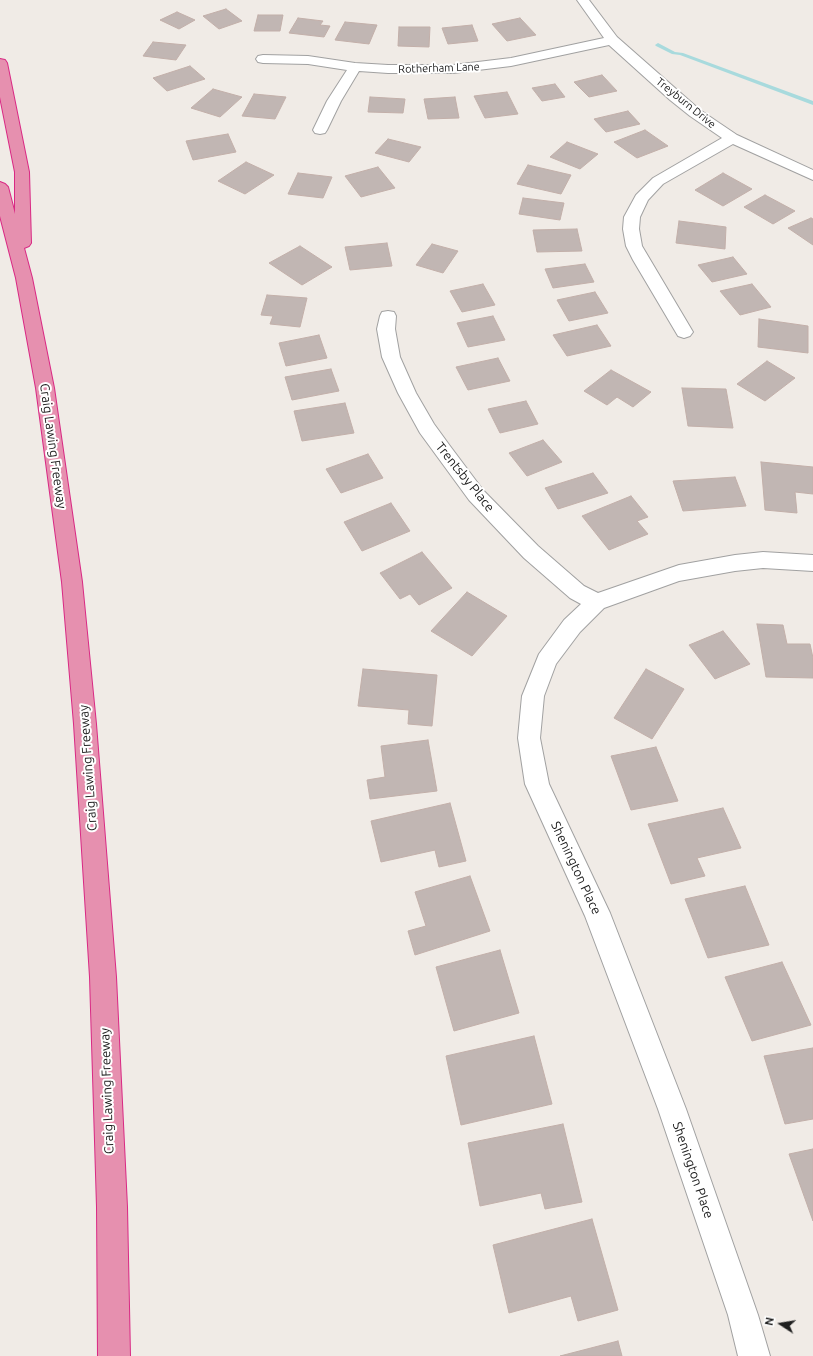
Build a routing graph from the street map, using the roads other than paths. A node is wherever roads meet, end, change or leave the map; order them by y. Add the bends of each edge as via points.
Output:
1 (583, 0) edge
2 (612, 40) junction
3 (263, 59) dead end
4 (0, 63) edge
5 (355, 67) junction
6 (320, 130) dead end
7 (732, 138) junction
8 (813, 176) edge
9 (0, 187) edge
10 (24, 278) junction
11 (388, 316) dead end
12 (684, 332) dead end
13 (813, 563) edge
14 (597, 602) junction
15 (114, 1356) edge
16 (754, 1356) edge

1 - 2 street, Treyburn Drive
2 - 5 street, Rotherham Lane via 552,54 475,67 430,70
2 - 7 street, Treyburn Drive via 675,97
3 - 5 street, Rotherham Lane via 308,60
4 - 10 highway via 22,172
5 - 6 street
7 - 8 street, Treyburn Drive
7 - 12 street via 658,181 640,198 632,217 631,229 638,253
9 - 10 highway, Craig Lawing Freeway
10 - 15 highway, Craig Lawing Freeway via 45,388 70,567 85,724 103,977 112,1207
11 - 14 street, Trentsby Place via 386,330 391,357 407,393 442,451 476,495 531,552 577,592
13 - 14 street, Shenington Place via 763,560 680,573
14 - 16 street, Shenington Place via 572,626 547,660 533,696 529,738 537,784 597,914 672,1109 743,1315

